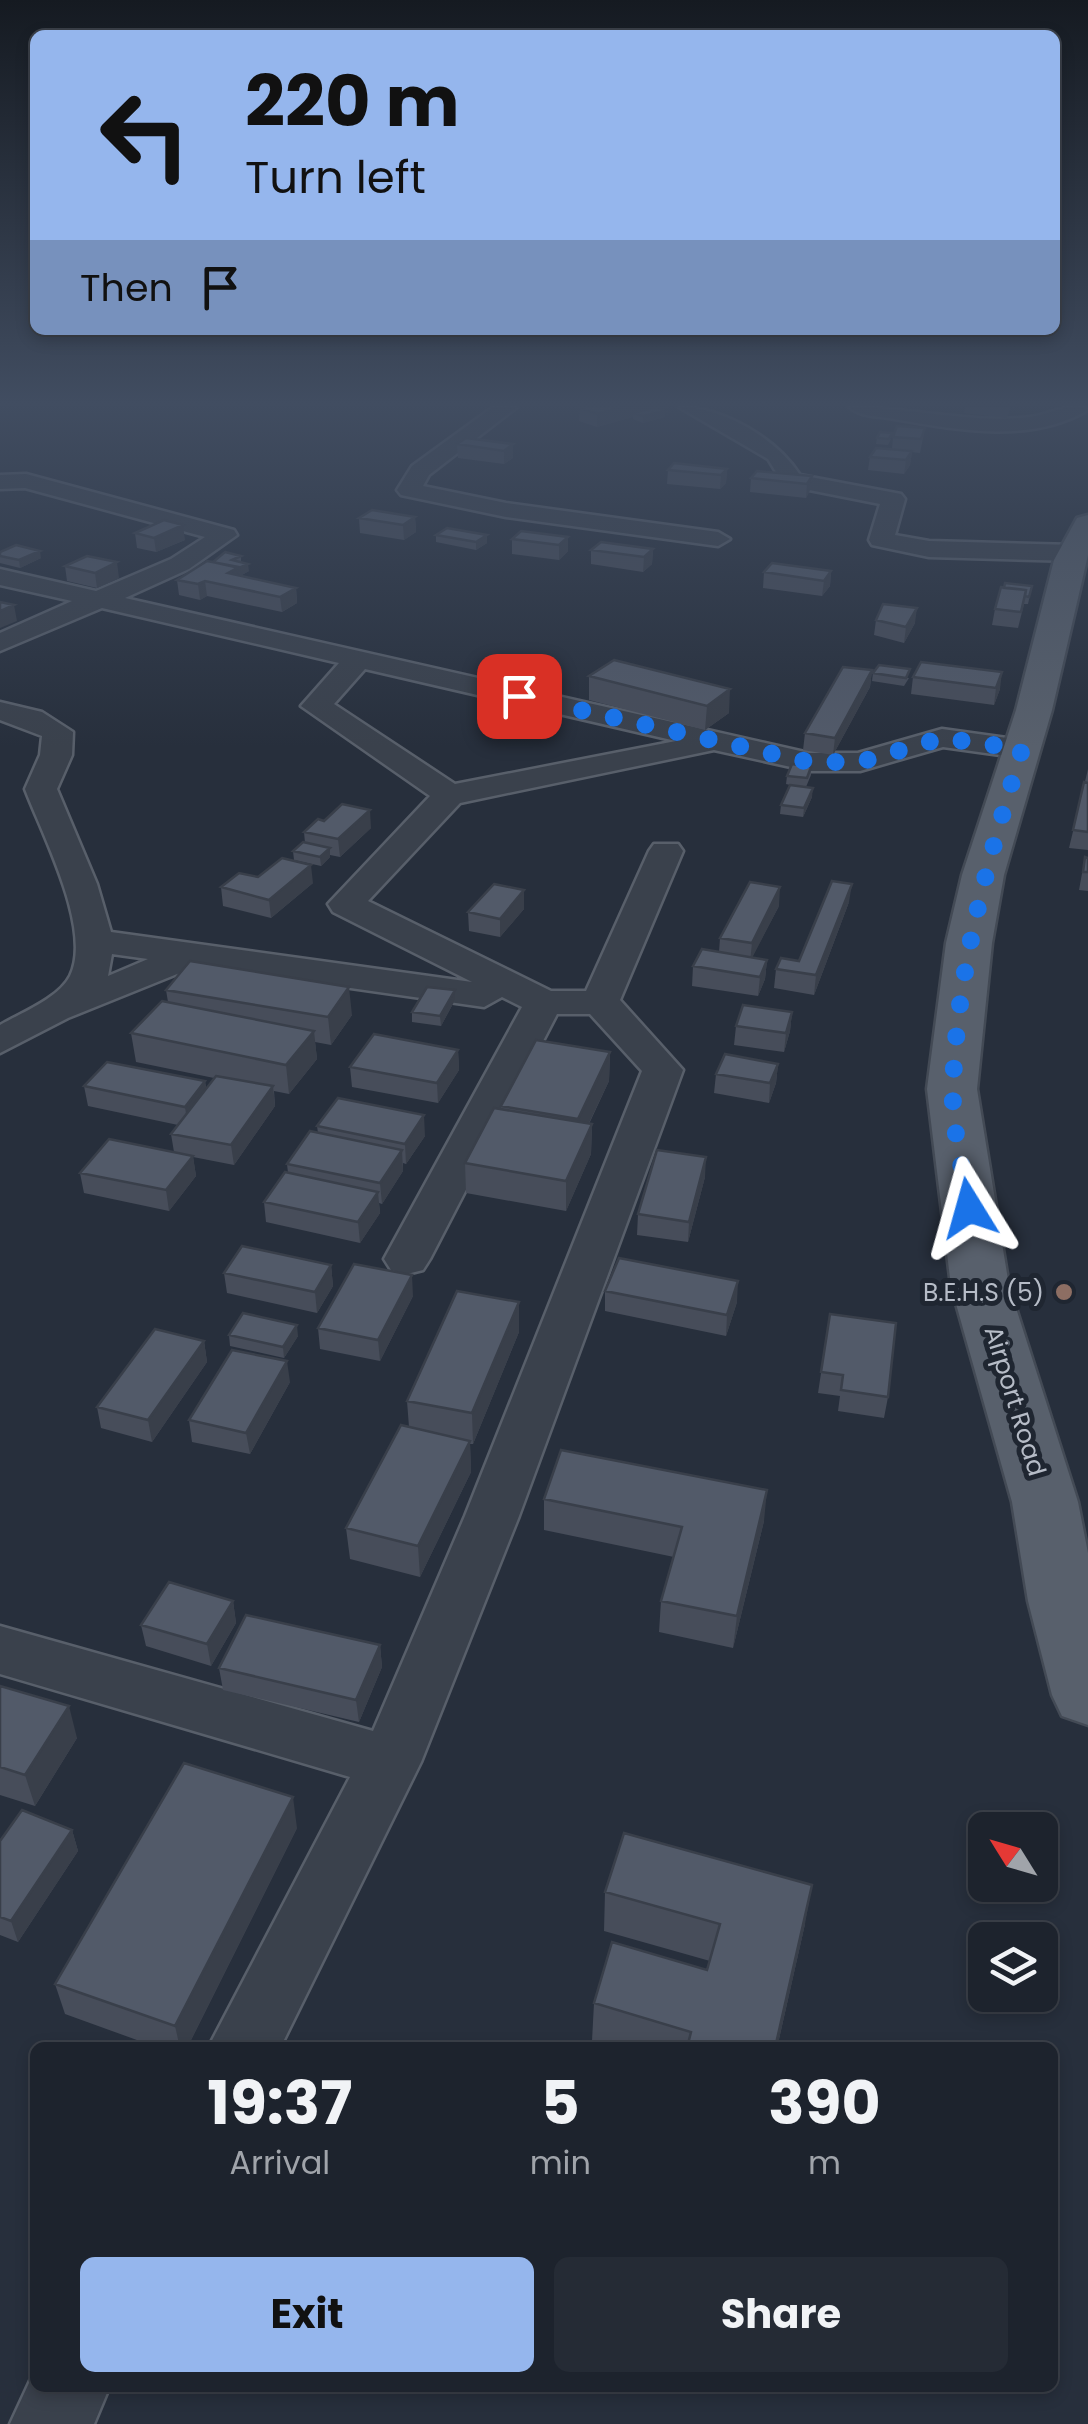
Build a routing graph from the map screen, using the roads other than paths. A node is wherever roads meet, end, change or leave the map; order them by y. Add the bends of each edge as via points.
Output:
1 (170, 520) edge
2 (583, 520) edge
3 (887, 520) edge
4 (718, 538) dead end
5 (1081, 538) edge
6 (0, 578) edge
7 (92, 601) junction
8 (0, 643) edge
9 (358, 660) junction
10 (0, 710) edge
11 (719, 742) junction
12 (1022, 749) junction
13 (449, 795) junction
14 (666, 852) dead end
15 (95, 941) junction
16 (193, 955) junction
17 (600, 1002) junction
18 (544, 1003) junction
19 (50, 1012) junction
20 (0, 1041) edge
21 (407, 1258) dead end
22 (1075, 1602) edge
23 (0, 1650) edge
24 (1088, 1695) edge
25 (390, 1762) junction
26 (247, 2042) edge
27 (68, 2392) edge
28 (51, 2424) edge

1 - 7 lane via 225,535 180,564
2 - 4 lane
3 - 5 lane via 882,540 929,549
5 - 12 main road, Airport Road
6 - 7 lane
7 - 8 lane
7 - 9 lane
9 - 11 lane
9 - 13 lane via 316,706
10 - 15 lane via 58,732 56,756 40,789
11 - 12 lane via 836,764 942,738
11 - 13 lane
12 - 22 main road, Airport Road via 968,943 952,1089 980,1286
13 - 18 lane via 346,904
14 - 17 lane
15 - 16 lane
15 - 19 lane via 88,979
16 - 18 lane
16 - 19 lane
17 - 18 lane
17 - 25 lane via 663,1070
18 - 21 lane
19 - 20 lane
22 - 24 main road, Airport Road
23 - 25 lane
25 - 26 lane
27 - 28 lane

